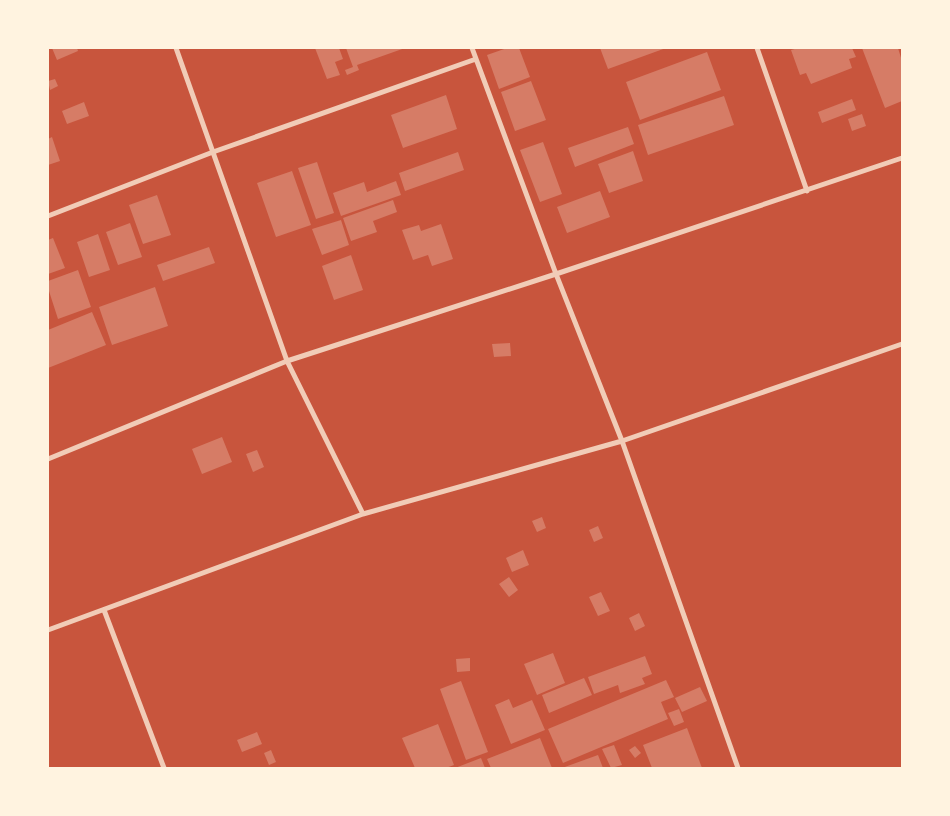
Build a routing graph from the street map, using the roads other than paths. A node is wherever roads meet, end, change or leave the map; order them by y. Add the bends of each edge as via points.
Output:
1 (176, 48) edge
2 (472, 48) edge
3 (757, 48) edge
4 (476, 59) junction
5 (213, 152) junction
6 (902, 158) edge
7 (807, 191) junction
8 (48, 216) edge
9 (556, 274) junction
10 (902, 344) edge
11 (287, 361) junction
12 (622, 441) junction
13 (48, 459) edge
14 (363, 514) junction
15 (104, 610) junction
16 (48, 630) edge
17 (164, 768) edge
18 (738, 768) edge

1 - 5 street
2 - 4 street
3 - 7 street
4 - 5 street
4 - 9 street
5 - 8 street
5 - 11 street
6 - 7 street
7 - 9 street
9 - 11 street
9 - 12 street
10 - 12 street
11 - 13 street
11 - 14 street
12 - 14 street
12 - 18 street
14 - 15 street
15 - 16 street
15 - 17 street

